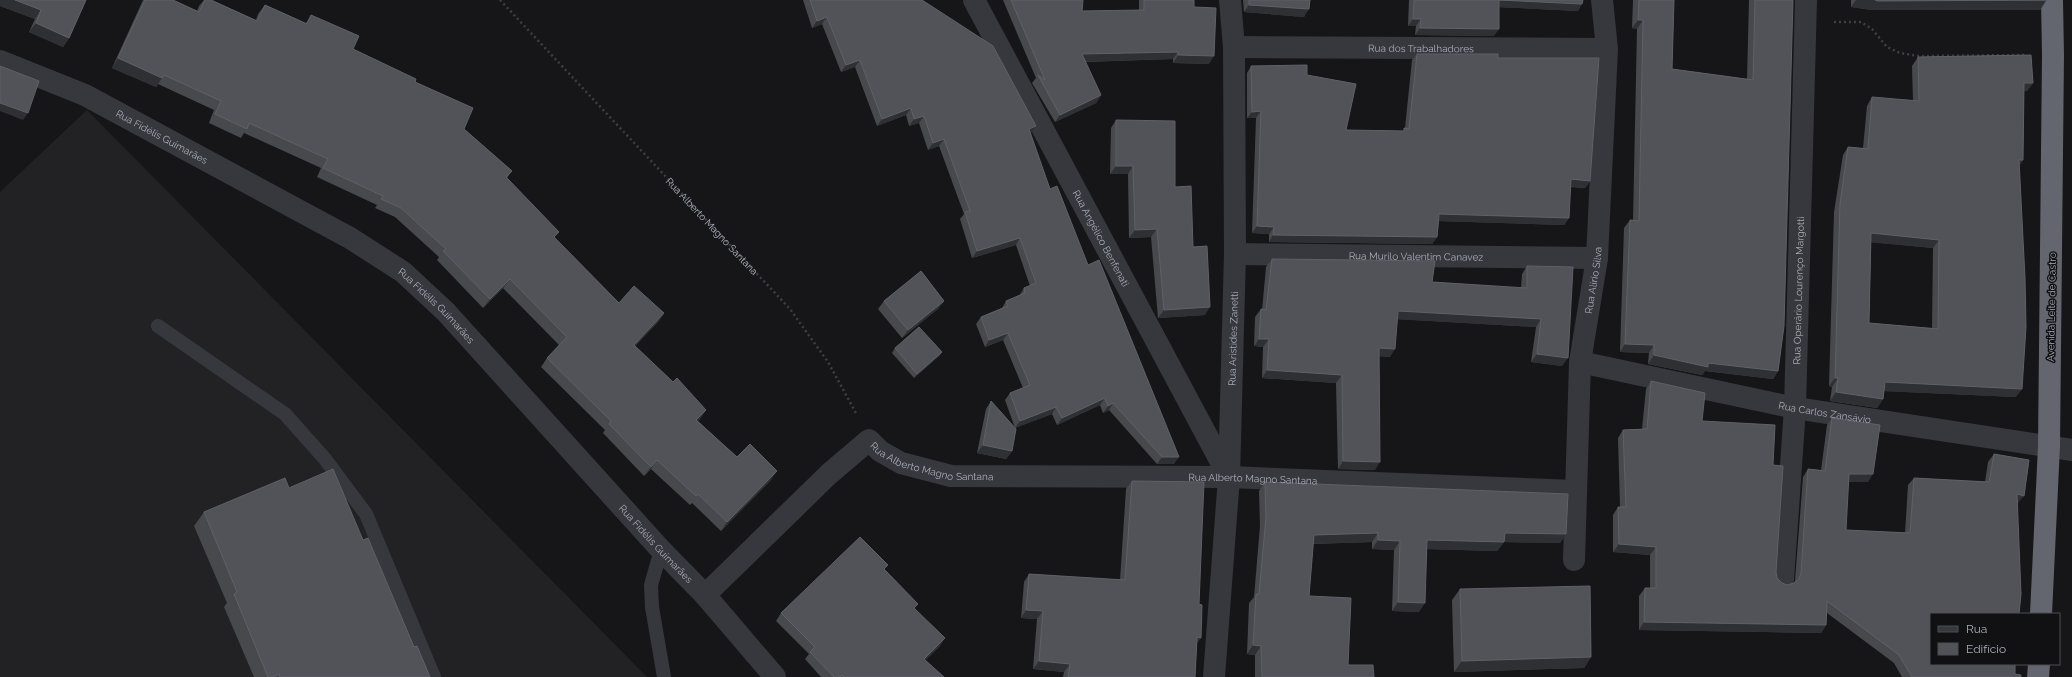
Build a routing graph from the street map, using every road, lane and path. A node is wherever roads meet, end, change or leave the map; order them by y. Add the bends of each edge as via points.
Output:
1 (500, 0) edge
2 (974, 0) edge
3 (1230, 0) edge
4 (1602, 0) edge
5 (1806, 0) edge
6 (2052, 0) edge
7 (1806, 21) junction
8 (1234, 47) junction
9 (1607, 49) junction
10 (2053, 55) junction
11 (0, 62) edge
12 (1235, 254) junction
13 (1597, 258) junction
14 (158, 326) dead end
15 (1580, 362) junction
16 (1795, 408) junction
17 (869, 440) junction
18 (2049, 446) junction
19 (2072, 450) edge
20 (1229, 477) junction
21 (1575, 490) junction
22 (661, 550) junction
23 (1574, 560) dead end
24 (1783, 580) dead end
25 (705, 595) junction
26 (2041, 613) edge
27 (2039, 665) edge
28 (434, 677) edge
29 (664, 677) edge
30 (775, 677) edge
31 (1214, 677) edge
32 (2038, 677) edge

1 - 17 path, Rua Alberto Magno Santana via 790,309 828,362
2 - 20 street, Rua Angélico Benfenati
3 - 8 street, Rua Aristides Zanetti
4 - 9 street, Rua Alírio Silva
5 - 7 street, Rua Operário Lourenço Margotti
6 - 10 highway, Avenida Leite de Castro
7 - 10 path via 1861,22 1872,29 1887,47 1900,53 1919,56
7 - 16 street, Rua Operário Lourenço Margotti
8 - 9 street, Rua dos Trabalhadores
8 - 12 street, Rua Aristides Zanetti
9 - 13 street, Rua Alírio Silva
10 - 18 highway, Avenida Leite de Castro
11 - 22 street, Rua Fidélis Guimarães via 85,95 350,238 403,272 446,312
12 - 13 street, Rua Murilo Valentim Canavez
12 - 20 street, Rua Aristides Zanetti
13 - 15 street, Rua Alírio Silva
14 - 28 lane via 285,414 325,459 366,514
15 - 16 street, Rua Carlos Zansávio
15 - 21 street, Rua Alírio Silva
16 - 18 street, Rua Carlos Zansávio
16 - 24 street, Rua Operário Lourenço Margotti
17 - 20 street, Rua Alberto Magno Santana via 901,463 951,476
17 - 25 street via 830,474
18 - 19 street, Rua Carlos Zansávio
18 - 26 highway, Avenida Leite de Castro
20 - 21 street, Rua Alberto Magno Santana
20 - 31 street, Rua Aristides Zanetti
21 - 23 street, Rua Alírio Silva
22 - 25 street, Rua Fidélis Guimarães
22 - 29 lane via 651,585 652,607
25 - 30 street, Rua Fidélis Guimarães
27 - 32 highway

